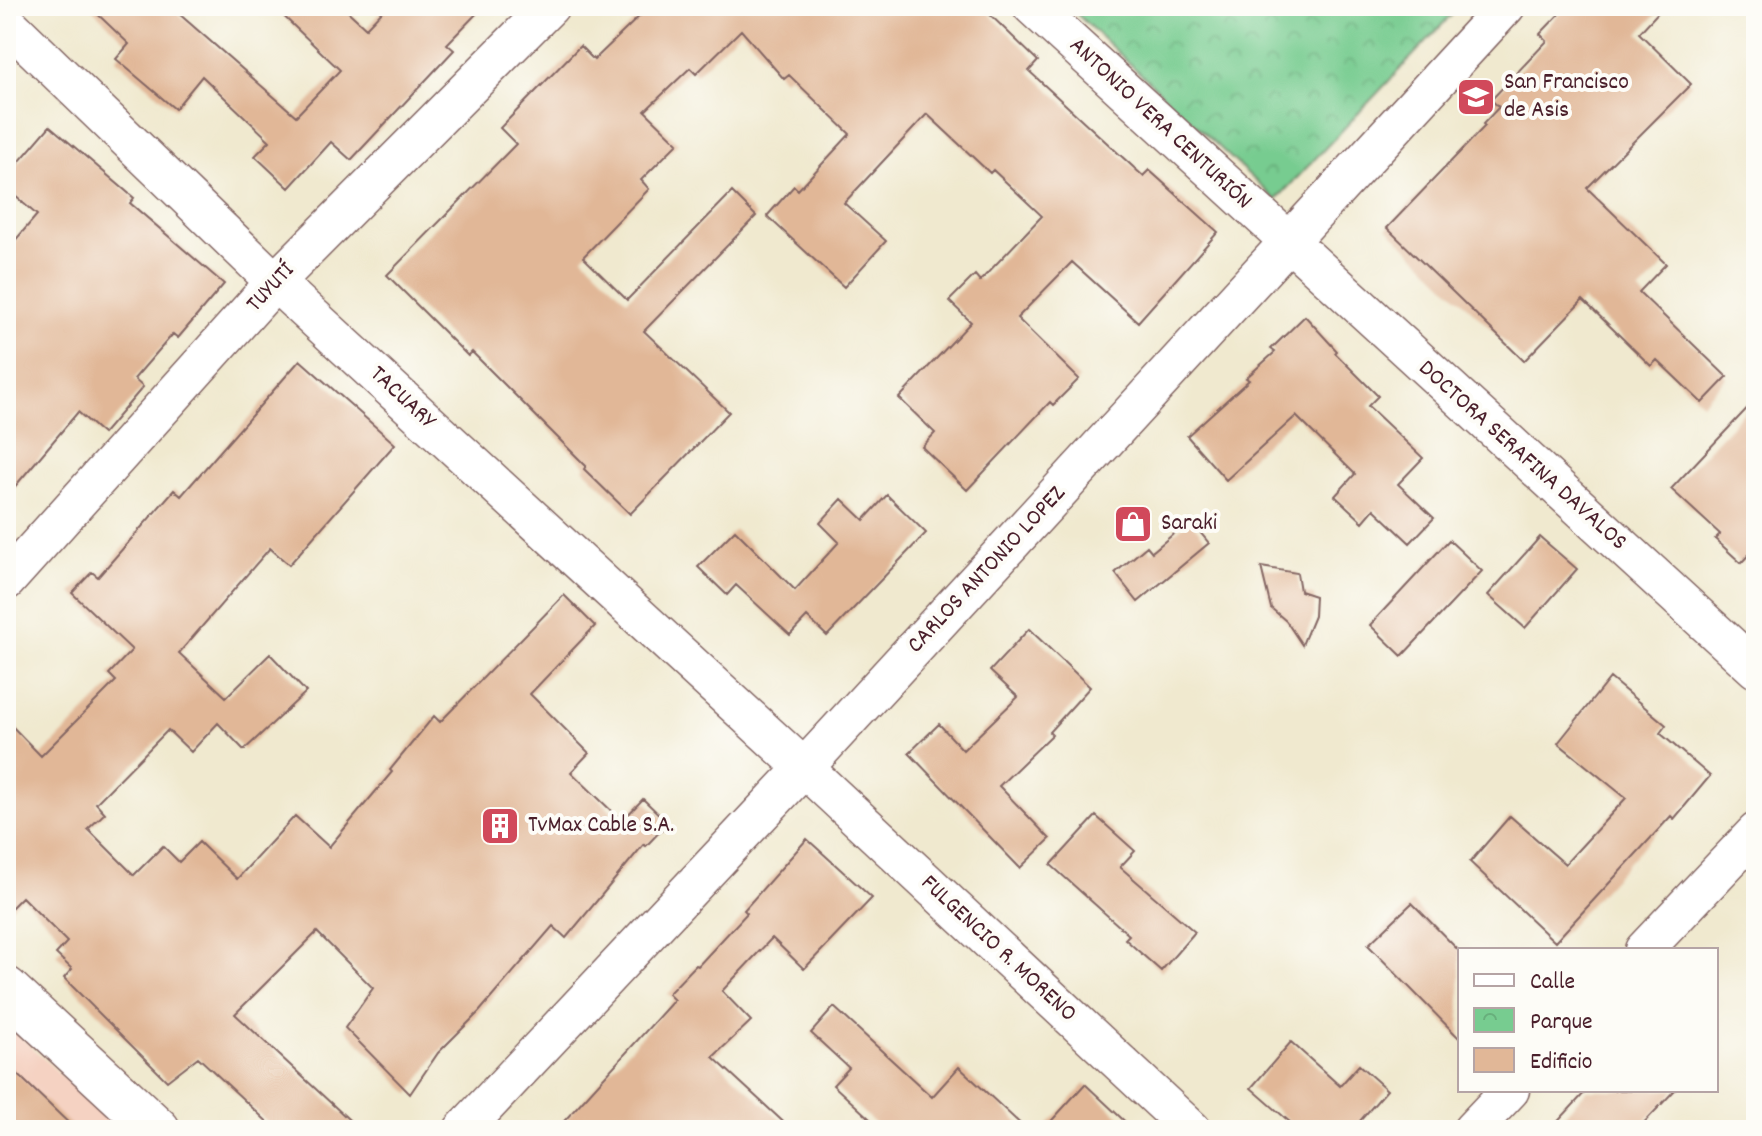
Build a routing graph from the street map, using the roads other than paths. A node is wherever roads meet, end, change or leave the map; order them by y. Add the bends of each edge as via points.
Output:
1 (550, 6) edge
2 (1032, 6) edge
3 (1506, 6) edge
4 (6, 22) edge
5 (1288, 243) junction
6 (275, 282) junction
7 (6, 581) edge
8 (1756, 669) edge
9 (804, 768) junction
10 (1756, 832) edge
11 (1646, 948) edge
12 (6, 989) edge
13 (1508, 1092) edge
14 (158, 1130) edge
15 (463, 1130) edge
16 (1192, 1130) edge
17 (1472, 1130) edge

1 - 6 street, TUYUTÍ
2 - 5 street, ANTONIO VERA CENTURIÓN
3 - 5 street, CARLOS ANTONIO LOPEZ
4 - 6 street, TACUARY
5 - 8 street, DOCTORA SERAFINA DAVALOS
5 - 9 street, CARLOS ANTONIO LOPEZ
6 - 7 street, TUYUTÍ
6 - 9 street, TACUARY
9 - 15 street, CARLOS ANTONIO LOPEZ
9 - 16 street, FULGENCIO R. MORENO
10 - 11 street
12 - 14 main road
13 - 17 street

